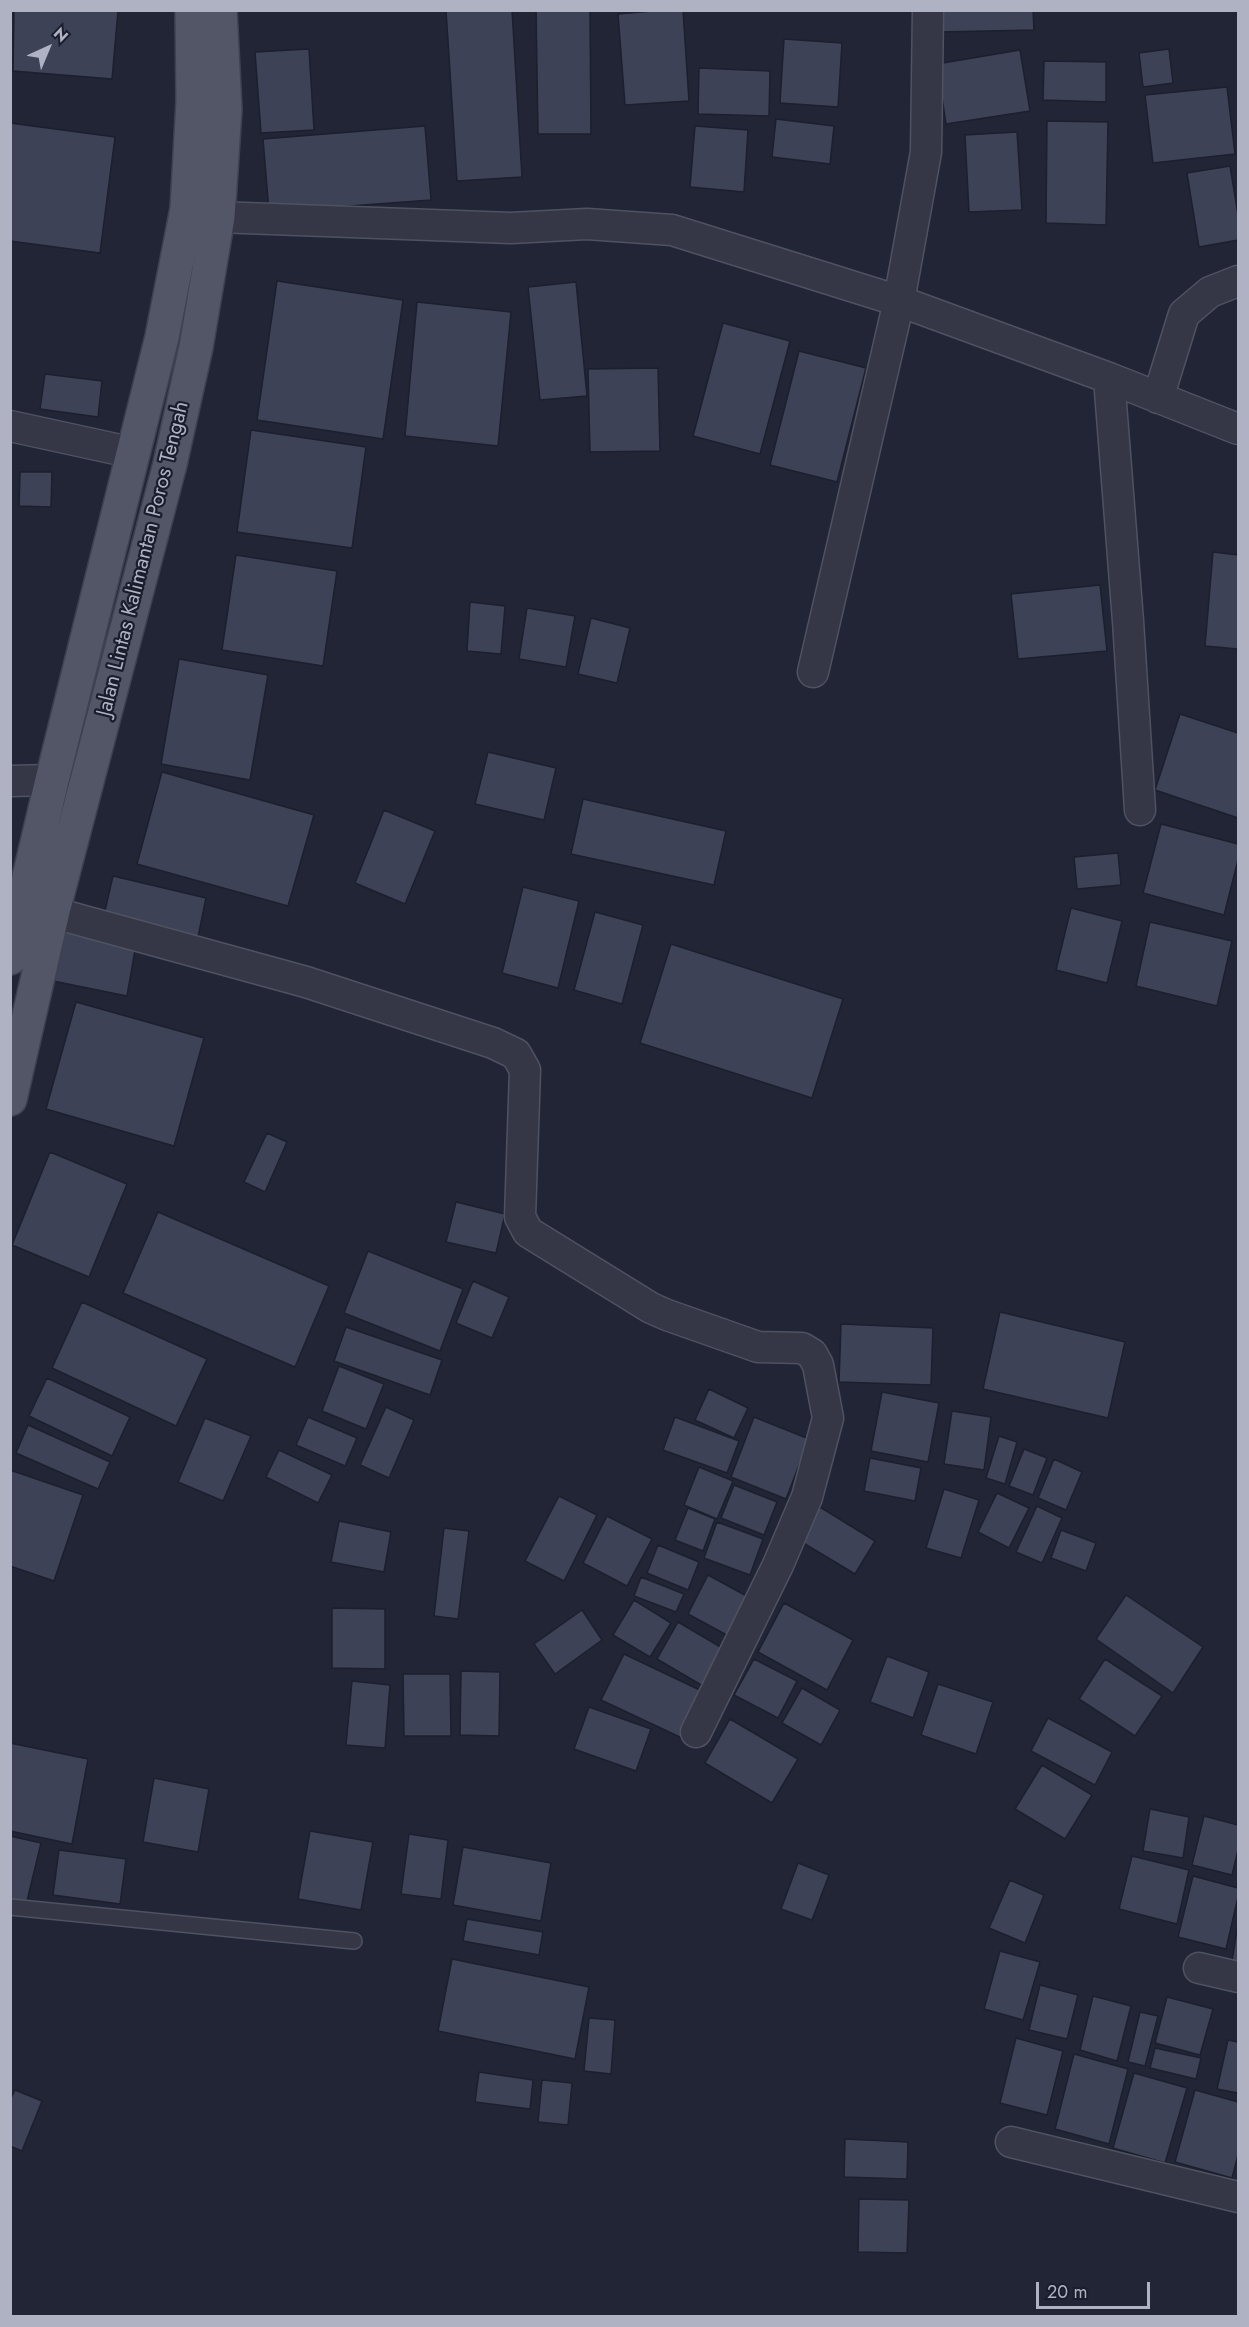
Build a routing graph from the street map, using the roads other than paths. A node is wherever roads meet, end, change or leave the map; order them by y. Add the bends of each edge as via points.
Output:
1 (192, 10) edge
2 (220, 10) edge
3 (928, 10) edge
4 (187, 209) junction
5 (218, 217) junction
6 (1239, 281) edge
7 (899, 301) junction
8 (1109, 378) junction
9 (1158, 398) junction
10 (10, 426) edge
11 (1239, 429) edge
12 (134, 453) junction
13 (813, 672) dead end
14 (52, 780) junction
15 (10, 781) edge
16 (1140, 810) dead end
17 (38, 908) junction
18 (10, 958) edge
19 (10, 1099) edge
20 (696, 1732) dead end
21 (10, 1907) edge
22 (354, 1941) dead end
23 (1199, 1968) dead end
24 (1239, 1977) edge
25 (1011, 2142) dead end
26 (1239, 2197) edge

1 - 4 main road, Jalan Lintas Kalimantan Poros Tengah via 193,101
2 - 5 main road, Jalan Lintas Kalimantan Poros Tengah via 225,109
3 - 7 street via 926,152
4 - 5 street
4 - 12 main road, Jalan Lintas Kalimantan Poros Tengah
5 - 7 street via 512,228 587,224 672,230
5 - 17 main road, Jalan Lintas Kalimantan Poros Tengah via 196,347 170,464
6 - 9 street via 1210,292 1184,314
7 - 8 street
7 - 13 street
8 - 9 street
8 - 16 street
9 - 11 street
10 - 12 street
12 - 14 main road, Jalan Lintas Kalimantan Poros Tengah
14 - 15 street
14 - 17 main road, Jalan Lintas Kalimantan Poros Tengah
17 - 18 main road, Jalan Lintas Kalimantan Poros Tengah
17 - 19 main road, Jalan Lintas Kalimantan Poros Tengah
17 - 20 street via 306,982 516,1054 525,1070 520,1217 528,1232 667,1315 758,1347 802,1348 812,1354 818,1365 828,1418 807,1497
21 - 22 lane
23 - 24 street
25 - 26 street

